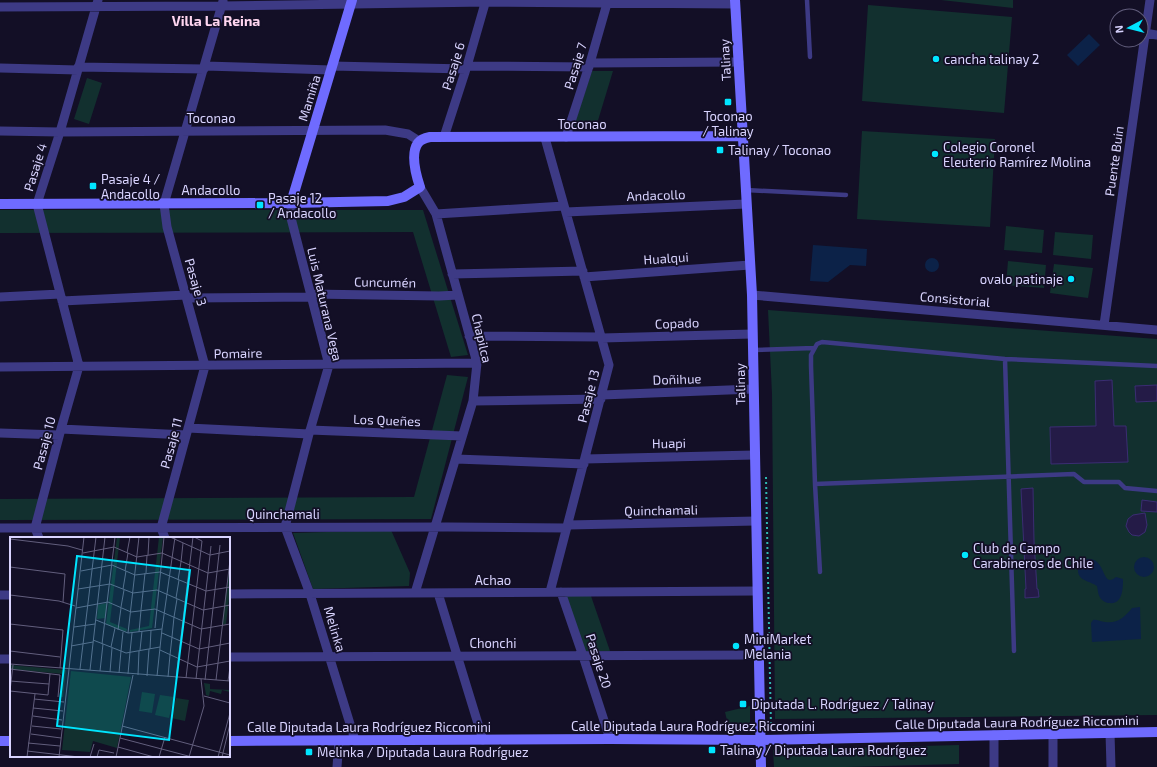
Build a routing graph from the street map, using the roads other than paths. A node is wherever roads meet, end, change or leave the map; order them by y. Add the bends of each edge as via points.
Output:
1 (807, 0) edge
2 (486, 1) edge
3 (608, 1) edge
4 (351, 2) edge
5 (735, 2) edge
6 (97, 3) edge
7 (223, 3) edge
8 (0, 7) edge
9 (1143, 48) edge
10 (810, 57) dead end
11 (739, 62) junction
12 (589, 65) junction
13 (204, 67) junction
14 (466, 67) junction
15 (0, 68) edge
16 (78, 68) junction
17 (332, 68) junction
18 (0, 131) edge
19 (186, 131) junction
20 (313, 131) junction
21 (60, 132) junction
22 (743, 136) junction
23 (444, 137) junction
24 (566, 137) junction
25 (545, 138) junction
26 (421, 140) junction
27 (420, 187) junction
28 (746, 190) junction
29 (846, 195) dead end
30 (291, 203) junction
31 (0, 204) edge
32 (38, 204) junction
33 (164, 204) junction
34 (746, 204) junction
35 (565, 209) junction
36 (436, 214) junction
37 (750, 265) junction
38 (452, 274) junction
39 (584, 274) junction
40 (458, 295) junction
41 (752, 295) junction
42 (312, 296) junction
43 (0, 297) edge
44 (186, 297) junction
45 (61, 298) junction
46 (1104, 325) junction
47 (1157, 330) edge
48 (752, 334) junction
49 (469, 336) junction
50 (602, 338) junction
51 (814, 348) junction
52 (752, 350) junction
53 (1005, 359) junction
54 (477, 363) junction
55 (329, 365) junction
56 (80, 366) junction
57 (205, 366) junction
58 (1157, 366) edge
59 (0, 367) edge
60 (753, 389) junction
61 (601, 397) junction
62 (473, 400) junction
63 (60, 432) junction
64 (187, 432) junction
65 (310, 432) junction
66 (0, 433) edge
67 (462, 436) junction
68 (754, 455) junction
69 (456, 459) junction
70 (584, 462) junction
71 (1009, 476) junction
72 (815, 484) junction
73 (1157, 491) edge
74 (756, 521) junction
75 (567, 526) junction
76 (285, 527) junction
77 (435, 527) junction
78 (0, 528) edge
79 (35, 528) junction
80 (161, 528) junction
81 (39, 537) edge
82 (165, 537) edge
83 (820, 572) dead end
84 (757, 591) junction
85 (550, 592) junction
86 (561, 592) junction
87 (415, 593) junction
88 (438, 593) junction
89 (230, 594) edge
90 (310, 594) junction
91 (1014, 651) dead end
92 (758, 654) junction
93 (456, 656) junction
94 (583, 656) junction
95 (230, 657) edge
96 (330, 657) junction
97 (1157, 732) edge
98 (1110, 733) junction
99 (1053, 734) junction
100 (994, 736) junction
101 (610, 739) junction
102 (340, 740) junction
103 (355, 740) junction
104 (482, 740) junction
105 (760, 740) junction
106 (230, 741) edge
107 (337, 767) edge
108 (761, 767) edge
109 (994, 767) edge
110 (1053, 767) edge
111 (1111, 767) edge

1 - 10 lane
2 - 3 street
2 - 4 street
2 - 14 street, Pasaje 6
3 - 5 street
3 - 12 street, Pasaje 7
4 - 7 street
4 - 17 street, Mamiña
5 - 11 street, Talinay
6 - 7 street
6 - 8 street
6 - 16 street, Pasaje 4
7 - 13 street
9 - 46 street, Puente Buin
11 - 12 street
11 - 22 street, Talinay
12 - 14 street
12 - 24 street, Pasaje 7
13 - 16 street
13 - 17 street
13 - 19 street
14 - 17 street
14 - 23 street, Pasaje 6
15 - 16 street
16 - 21 street, Pasaje 4
17 - 20 street, Mamiña
18 - 21 street, Toconao
19 - 20 street, Toconao
19 - 21 street, Toconao
19 - 33 street
20 - 26 street, Toconao via 385,130 408,134
20 - 30 street, Mamiña
21 - 32 street, Pasaje 4
22 - 24 street, Toconao
22 - 28 street, Talinay
23 - 25 street, Toconao
23 - 26 street, Toconao
24 - 25 street, Toconao
25 - 35 street, Pasaje 13
26 - 27 street, Chapilca via 414,158
27 - 30 street, Andacollo via 388,201
27 - 36 street, Chapilca
28 - 29 lane
28 - 34 street, Talinay
30 - 33 street, Andacollo
30 - 42 street, Luis Maturana Vega via 291,218
31 - 32 street, Andacollo
32 - 33 street, Andacollo
32 - 45 street, Pasaje 4
33 - 44 street, Pasaje 3 via 167,227
34 - 35 street, Andacollo
34 - 37 street, Talinay
35 - 36 street, Andacollo
35 - 39 street, Pasaje 13
36 - 38 street, Chapilca
37 - 39 street, Hualqui
37 - 41 street, Talinay
38 - 39 street, Hualqui
38 - 40 street, Chapilca
39 - 50 street, Pasaje 13
40 - 42 street, Cuncumén
40 - 49 street, Chapilca
41 - 46 street, Consistorial
41 - 48 street, Talinay
42 - 44 street, Cuncumén
42 - 55 street, Luis Maturana Vega
43 - 45 street, Cuncumén
44 - 45 street, Cuncumén
44 - 57 street, Pasaje 3
45 - 56 street, Pasaje 4
46 - 47 street, Consistorial
48 - 50 street, Copado
48 - 52 street, Talinay
49 - 50 street, Copado
49 - 54 street, Chapilca
50 - 61 street, Pasaje 13 via 609,365
51 - 52 lane
51 - 53 lane via 822,342
51 - 72 lane via 811,366
52 - 60 street, Talinay
53 - 58 lane
53 - 71 lane
54 - 55 street, Pomaire
54 - 62 street, Chapilca
55 - 57 street, Pomaire
55 - 65 street, Luis Maturana Vega
56 - 57 street, Pomaire
56 - 59 street, Pomaire
56 - 63 street, Pasaje 10
57 - 64 street, Pasaje 11
60 - 61 street, Doñihue
60 - 68 street, Talinay
61 - 62 street, Doñihue
61 - 70 street, Pasaje 13
62 - 67 street, Chapilca
63 - 64 street, Los Queñes
63 - 66 street, Los Queñes
63 - 79 street, Pasaje 10
64 - 65 street, Los Queñes
64 - 80 street, Pasaje 11
65 - 67 street, Los Queñes
65 - 76 street, Luis Maturana Vega
67 - 69 street, Chapilca
68 - 70 street, Huapi
68 - 74 street, Talinay
69 - 70 street, Huapi
69 - 77 street, Chapilca
70 - 75 street, Pasaje 13
71 - 72 lane
71 - 73 lane via 1074,474 1084,482 1118,482 1125,488
71 - 91 lane
72 - 83 lane
74 - 75 street, Quinchamali
74 - 84 street, Talinay
75 - 77 street, Quinchamali
75 - 85 street, Pasaje 13
76 - 77 street, Quinchamali
76 - 80 street, Quinchamali
76 - 90 street, Melinka
77 - 87 street, Chapilca
78 - 79 street, Quinchamali
79 - 80 street, Quinchamali
79 - 81 street
80 - 82 street
84 - 86 street, Achao
84 - 92 street, Talinay
85 - 86 street, Achao
85 - 88 street, Achao
86 - 94 street, Pasaje 20
87 - 88 street, Achao
87 - 90 street, Achao
88 - 93 street
89 - 90 street, Achao
90 - 96 street, Melinka
92 - 94 street, Chonchi
92 - 105 street, Talinay
93 - 94 street, Chonchi
93 - 96 street, Chonchi
93 - 104 street
94 - 101 street, Pasaje 20
95 - 96 street, Chonchi
96 - 103 street, Melinka
97 - 98 street, Calle Diputada Laura Rodríguez Riccomini
98 - 99 street, Calle Diputada Laura Rodríguez Riccomini
98 - 111 street
99 - 100 street, Calle Diputada Laura Rodríguez Riccomini
99 - 110 street
100 - 105 street, Calle Diputada Laura Rodríguez Riccomini
100 - 109 street
101 - 104 street, Calle Diputada Laura Rodríguez Riccomini
101 - 105 street, Calle Diputada Laura Rodríguez Riccomini
102 - 103 street, Calle Diputada Laura Rodríguez Riccomini
102 - 106 street, Calle Diputada Laura Rodríguez Riccomini
102 - 107 street
103 - 104 street, Calle Diputada Laura Rodríguez Riccomini
105 - 108 street, Talinay

